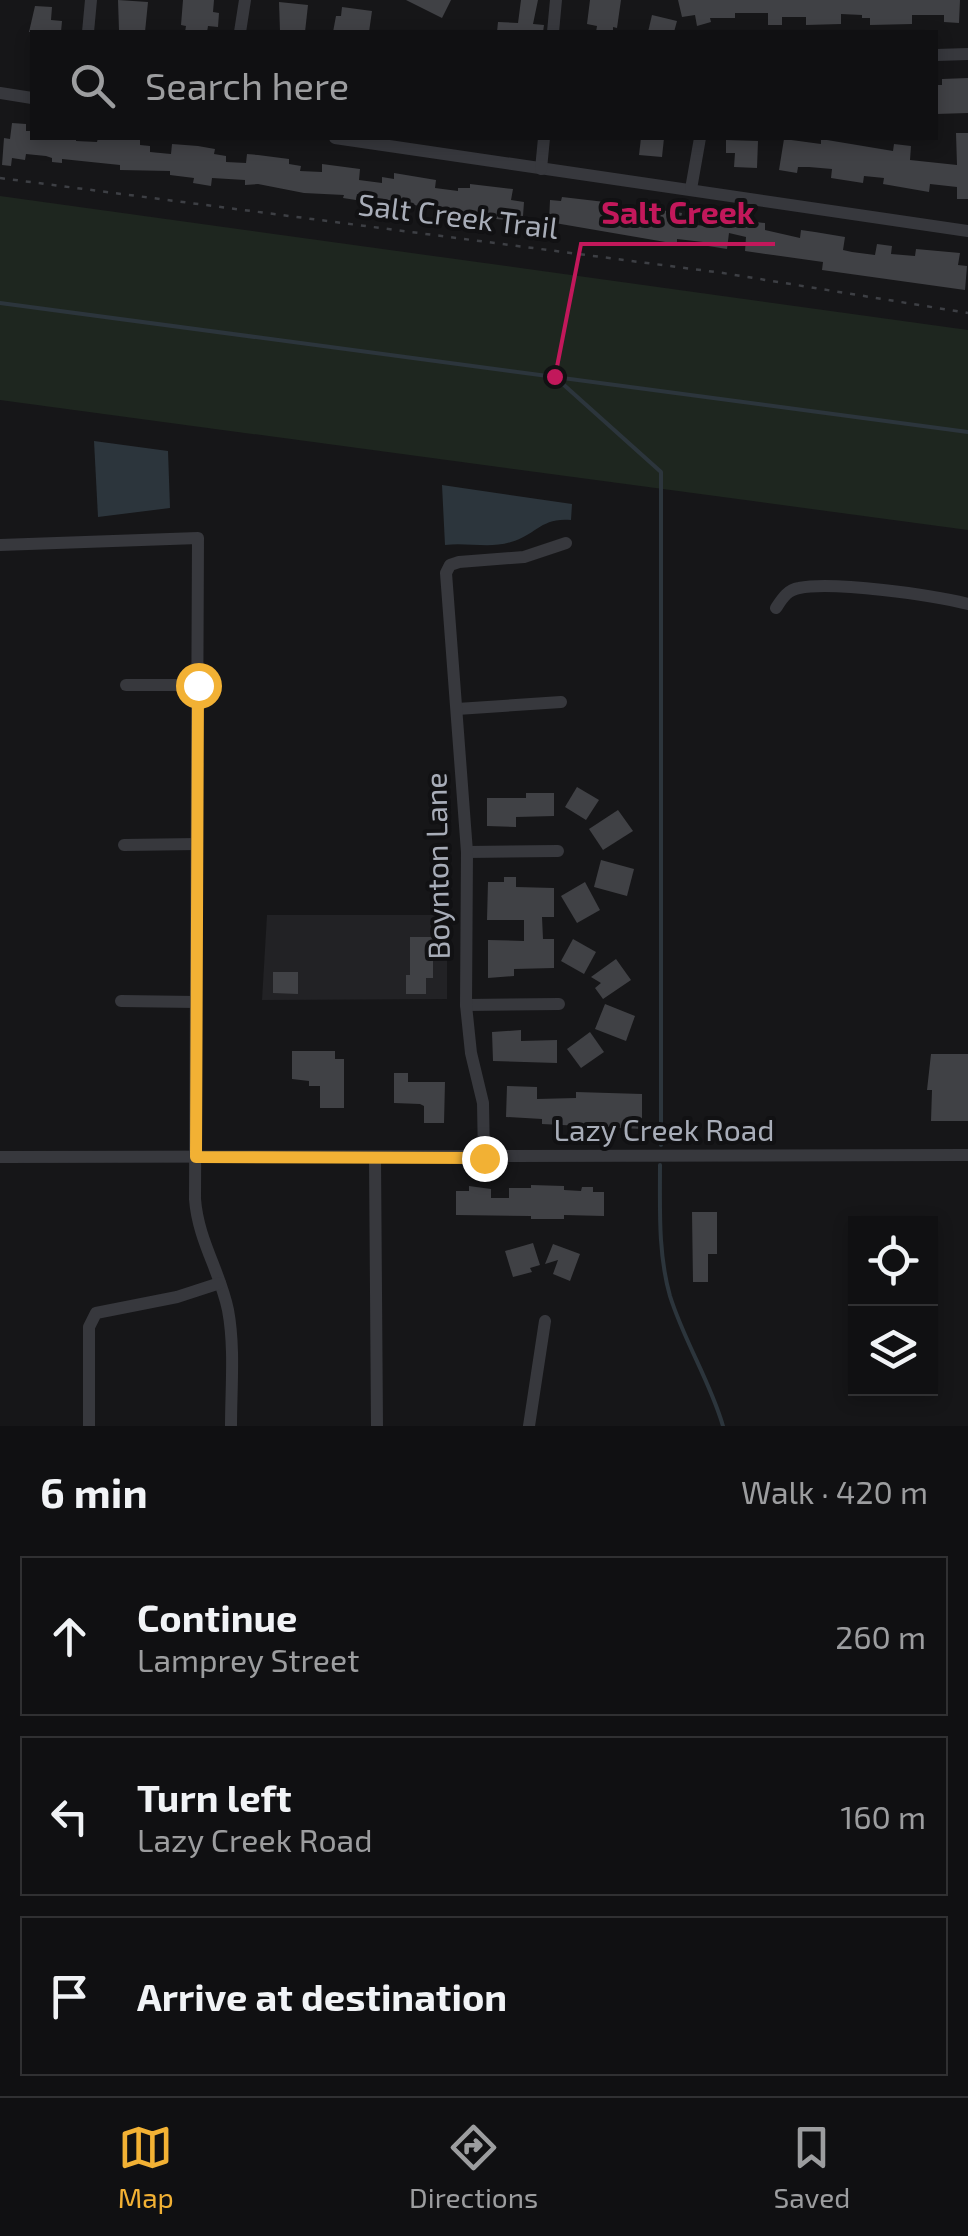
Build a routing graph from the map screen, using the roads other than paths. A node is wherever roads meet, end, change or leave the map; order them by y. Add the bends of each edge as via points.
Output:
1 (91, 0) edge
2 (245, 0) edge
3 (556, 0) edge
4 (88, 30) edge
5 (240, 30) edge
6 (553, 30) edge
7 (968, 54) edge
8 (938, 55) edge
9 (0, 94) edge
10 (30, 98) edge
11 (362, 140) edge
12 (544, 140) edge
13 (700, 140) edge
14 (389, 142) edge
15 (542, 169) junction
16 (691, 189) junction
17 (968, 230) edge
18 (566, 542) dead end
19 (0, 545) edge
20 (968, 604) edge
21 (776, 608) dead end
22 (198, 685) junction
23 (126, 686) dead end
24 (561, 702) dead end
25 (457, 708) junction
26 (197, 844) junction
27 (124, 845) dead end
28 (558, 851) dead end
29 (467, 852) junction
30 (121, 1002) dead end
31 (196, 1002) junction
32 (559, 1004) dead end
33 (466, 1005) junction
34 (968, 1156) edge
35 (0, 1157) edge
36 (196, 1157) junction
37 (376, 1158) junction
38 (484, 1158) junction
39 (220, 1282) junction
40 (545, 1321) dead end
41 (90, 1426) edge
42 (231, 1426) edge
43 (376, 1426) edge
44 (529, 1426) edge

1 - 4 street
2 - 5 street
3 - 6 street
7 - 8 street
9 - 10 street
11 - 14 street
12 - 15 street
13 - 16 street
14 - 15 street
15 - 16 street
16 - 17 street
18 - 25 street, Boynton Lane via 524,557 450,565
19 - 22 street via 198,538
20 - 21 street via 868,589 800,588 786,593
22 - 23 street
22 - 26 street
24 - 25 street
25 - 29 street, Boynton Lane
26 - 27 street
26 - 31 street
28 - 29 street
29 - 33 street, Boynton Lane
30 - 31 street
31 - 36 street
32 - 33 street
33 - 38 street, Boynton Lane via 483,1103
34 - 38 street, Lazy Creek Road
35 - 36 street, Lazy Creek Road
36 - 37 street, Lazy Creek Road
36 - 39 street via 198,1231
37 - 38 street, Lazy Creek Road
37 - 43 street
39 - 41 street via 96,1313 89,1327
39 - 42 street via 231,1338
40 - 44 street

